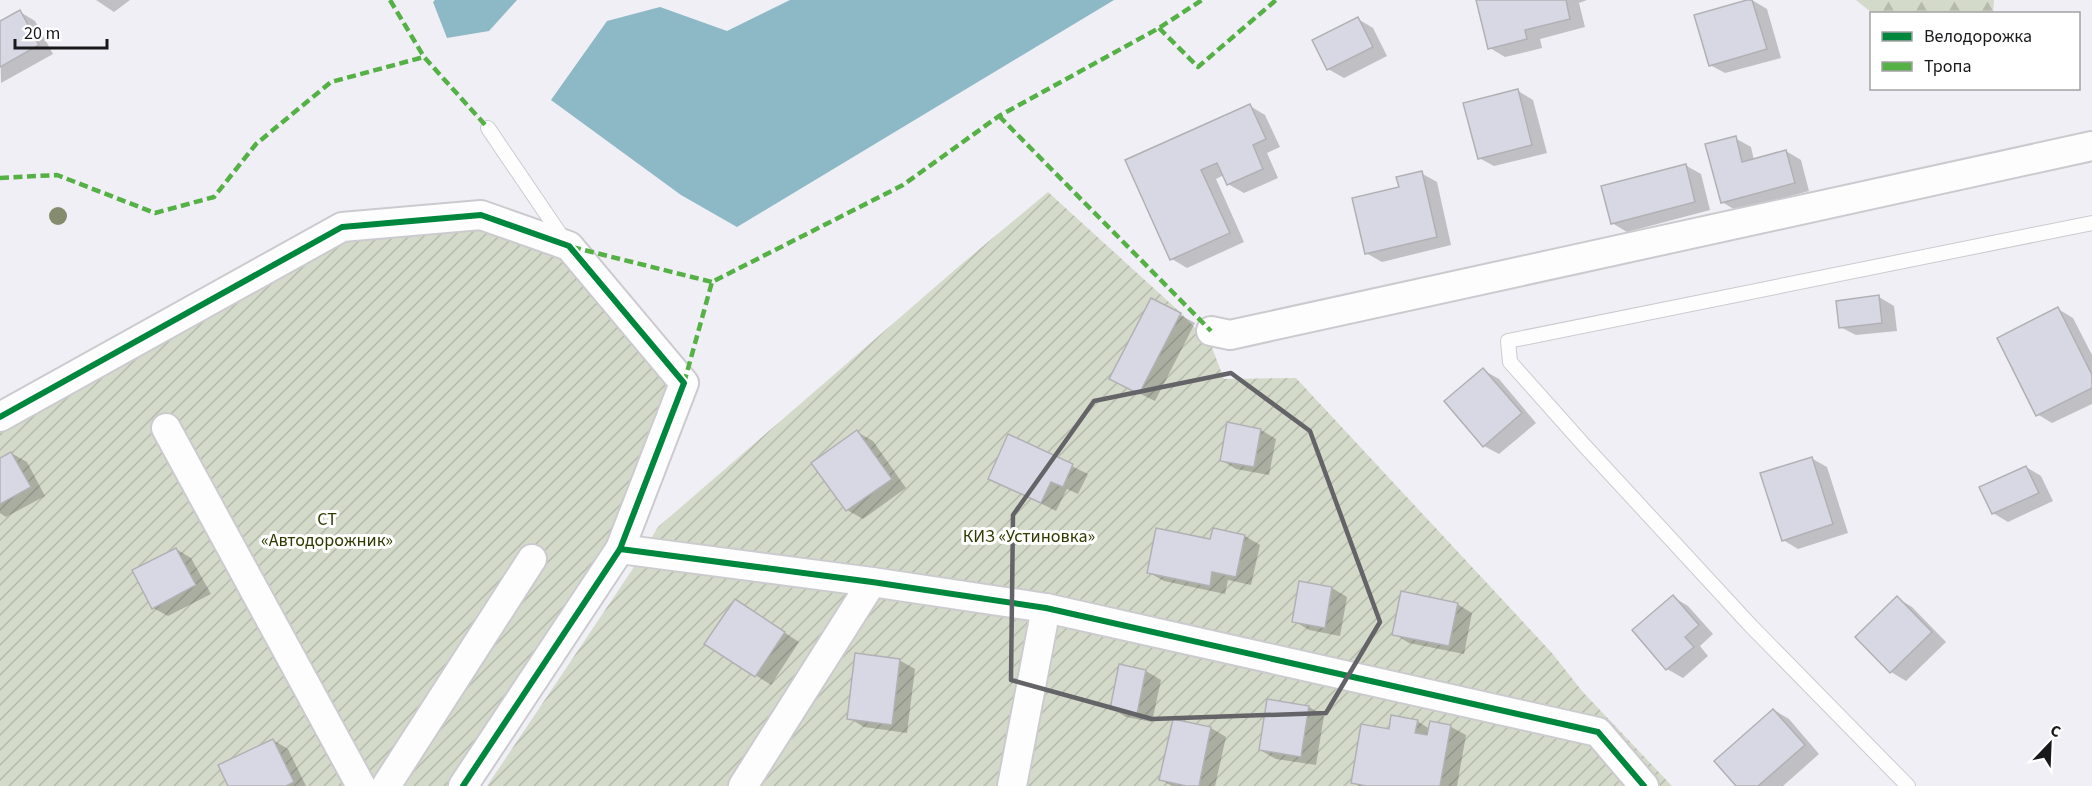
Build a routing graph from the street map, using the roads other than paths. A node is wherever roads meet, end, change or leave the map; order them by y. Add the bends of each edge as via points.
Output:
1 (488, 128) dead end
2 (2092, 146) edge
3 (2092, 223) edge
4 (569, 246) junction
5 (1210, 331) dead end
6 (0, 417) edge
7 (166, 428) dead end
8 (620, 549) junction
9 (532, 559) dead end
10 (872, 582) junction
11 (1046, 608) junction
12 (361, 786) edge
13 (386, 786) edge
14 (463, 786) edge
15 (743, 786) edge
16 (1012, 786) edge
17 (1644, 786) edge
18 (1908, 786) edge

1 - 4 lane
2 - 5 street via 1230,335
3 - 18 lane via 1508,341 1510,362 1575,436 1751,626
4 - 6 street via 481,215 342,227
4 - 8 street via 684,382
7 - 12 street
8 - 10 street
8 - 14 street
9 - 13 street
10 - 11 street
10 - 15 street
11 - 16 street
11 - 17 street via 1598,732

